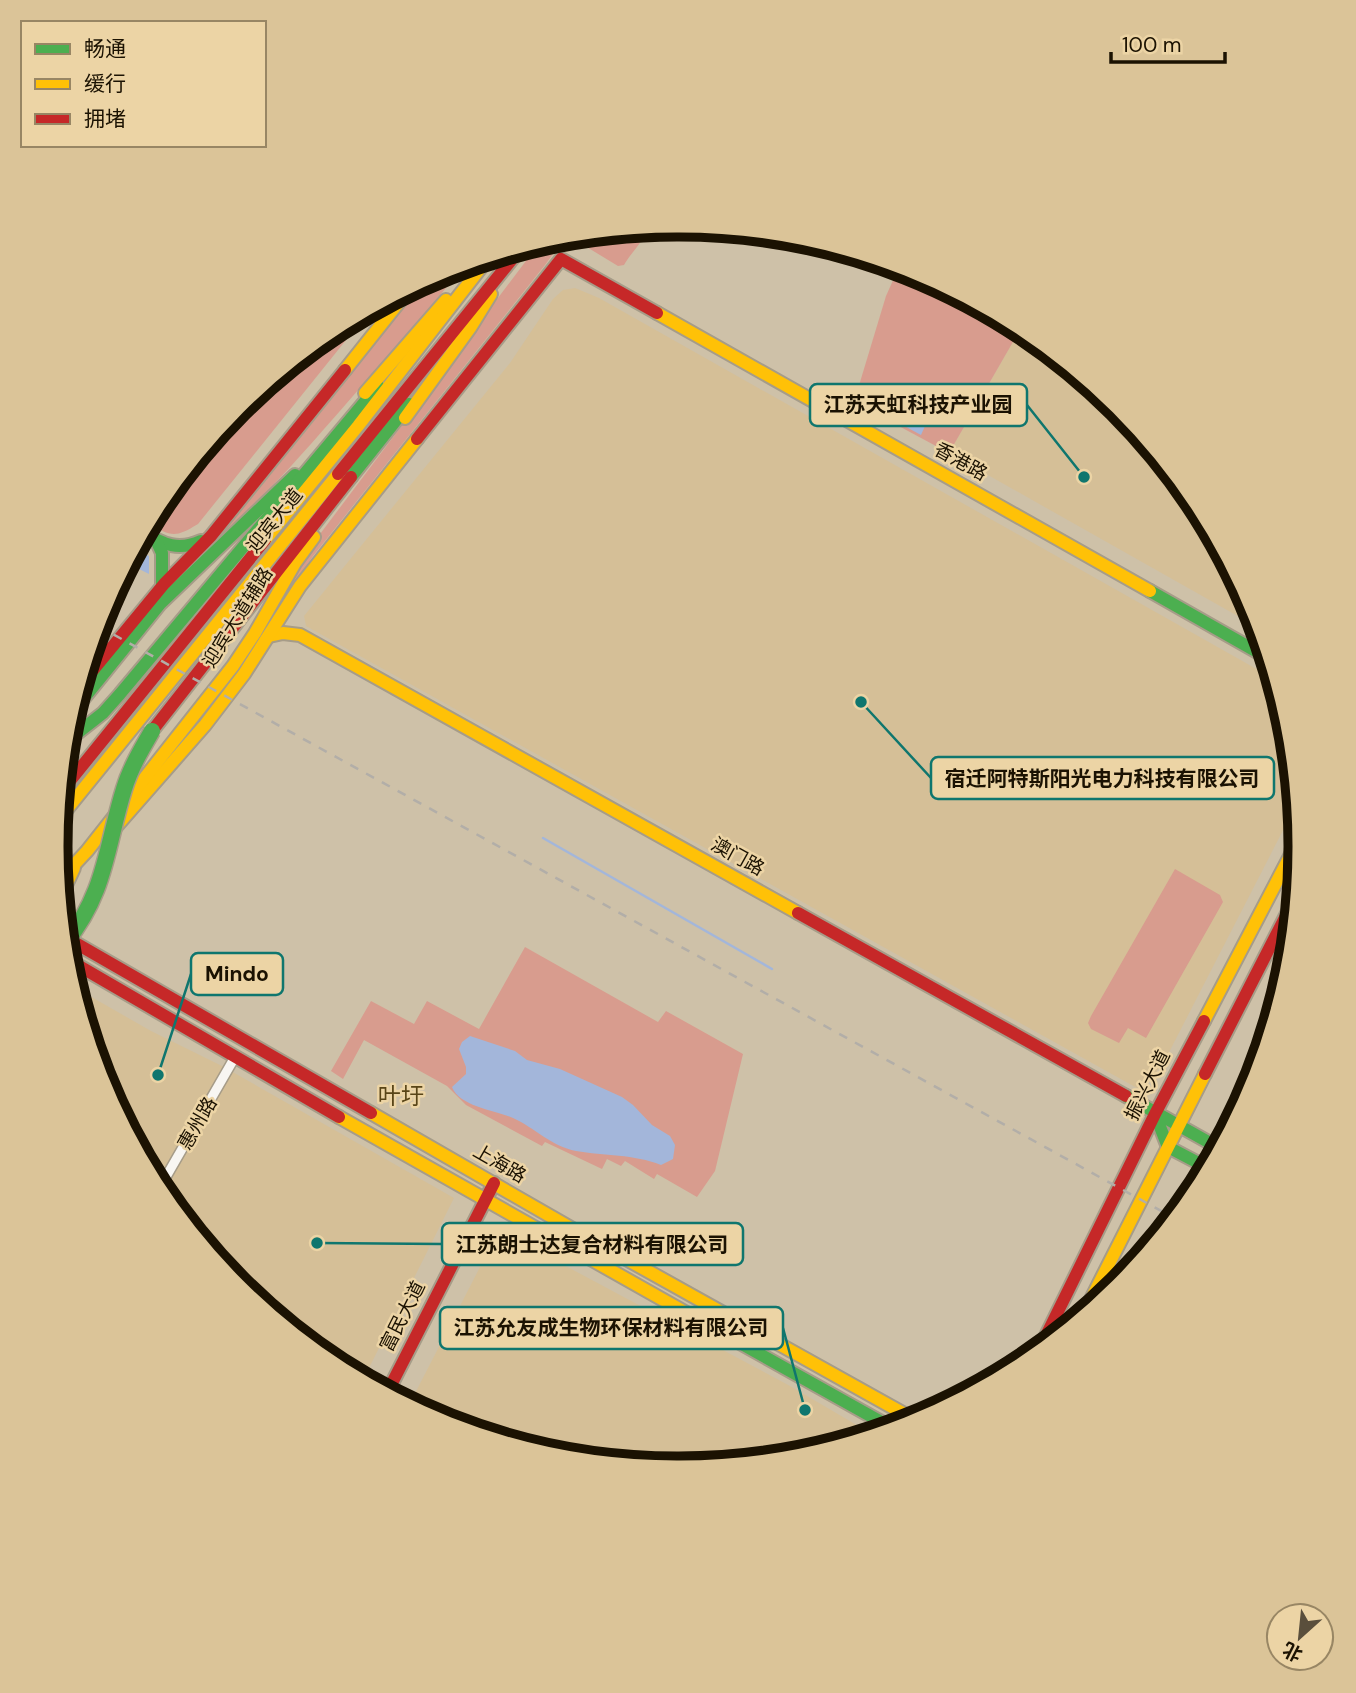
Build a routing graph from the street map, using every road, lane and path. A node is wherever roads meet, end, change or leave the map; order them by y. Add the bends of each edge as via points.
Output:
1 (510, 262) junction
2 (478, 270) edge
3 (470, 274) edge
4 (395, 307) edge
5 (442, 321) junction
6 (211, 536) junction
7 (153, 538) edge
8 (152, 539) edge
9 (162, 587) junction
10 (287, 609) junction
11 (300, 635) junction
12 (269, 636) junction
13 (1255, 651) edge
14 (96, 667) edge
15 (88, 694) edge
16 (79, 732) edge
17 (86, 774) junction
18 (72, 784) edge
19 (71, 800) edge
20 (1287, 862) edge
21 (75, 866) junction
22 (69, 871) edge
23 (70, 878) edge
24 (1283, 921) edge
25 (74, 933) edge
26 (75, 935) edge
27 (76, 943) edge
28 (81, 969) edge
29 (144, 983) junction
30 (235, 1057) junction
31 (1156, 1114) junction
32 (1178, 1126) junction
33 (417, 1140) junction
34 (1210, 1143) edge
35 (1168, 1147) junction
36 (410, 1158) junction
37 (1199, 1163) edge
38 (166, 1177) edge
39 (494, 1183) junction
40 (484, 1201) junction
41 (576, 1231) junction
42 (570, 1249) junction
43 (1095, 1291) edge
44 (1049, 1330) edge
45 (391, 1384) edge
46 (902, 1413) edge
47 (879, 1422) edge

1 - 17 main road, 迎宾大道
1 - 21 main road, 迎宾大道辅路 via 471,328 304,549 225,678
1 - 25 main road, bridge via 415,396 152,731 134,761 95,901
2 - 5 main road, 迎宾大道
3 - 15 main road via 293,477 172,591
4 - 6 main road
5 - 16 main road via 369,396 103,713
5 - 17 main road, 迎宾大道
6 - 7 main road via 183,548
6 - 9 main road
8 - 9 main road via 163,559
9 - 14 main road
10 - 11 main road via 290,623
10 - 12 main road
10 - 13 main road, 香港路 via 300,586 561,259
11 - 12 main road
11 - 31 main road, 澳门路
12 - 21 main road via 205,725 102,843
17 - 18 main road, 迎宾大道
17 - 19 main road, 迎宾大道
20 - 31 main road, 振兴大道
21 - 22 main road, 迎宾大道辅路
21 - 23 main road
24 - 32 main road
26 - 29 main road
27 - 29 main road, 上海路
28 - 30 main road
29 - 33 main road, 上海路
30 - 36 main road
30 - 38 street, 惠州路
31 - 32 main road, 澳门路
31 - 35 main road
31 - 44 main road, 振兴大道
32 - 34 main road, 澳门路
32 - 35 main road
33 - 36 main road via 417,1151
33 - 39 main road, 上海路
35 - 37 main road
35 - 43 main road
36 - 40 main road
39 - 40 main road, 富民大道
39 - 41 main road, 上海路
40 - 42 main road
40 - 45 main road, 富民大道
41 - 42 main road via 565,1238
41 - 46 main road, 上海路
42 - 47 main road

